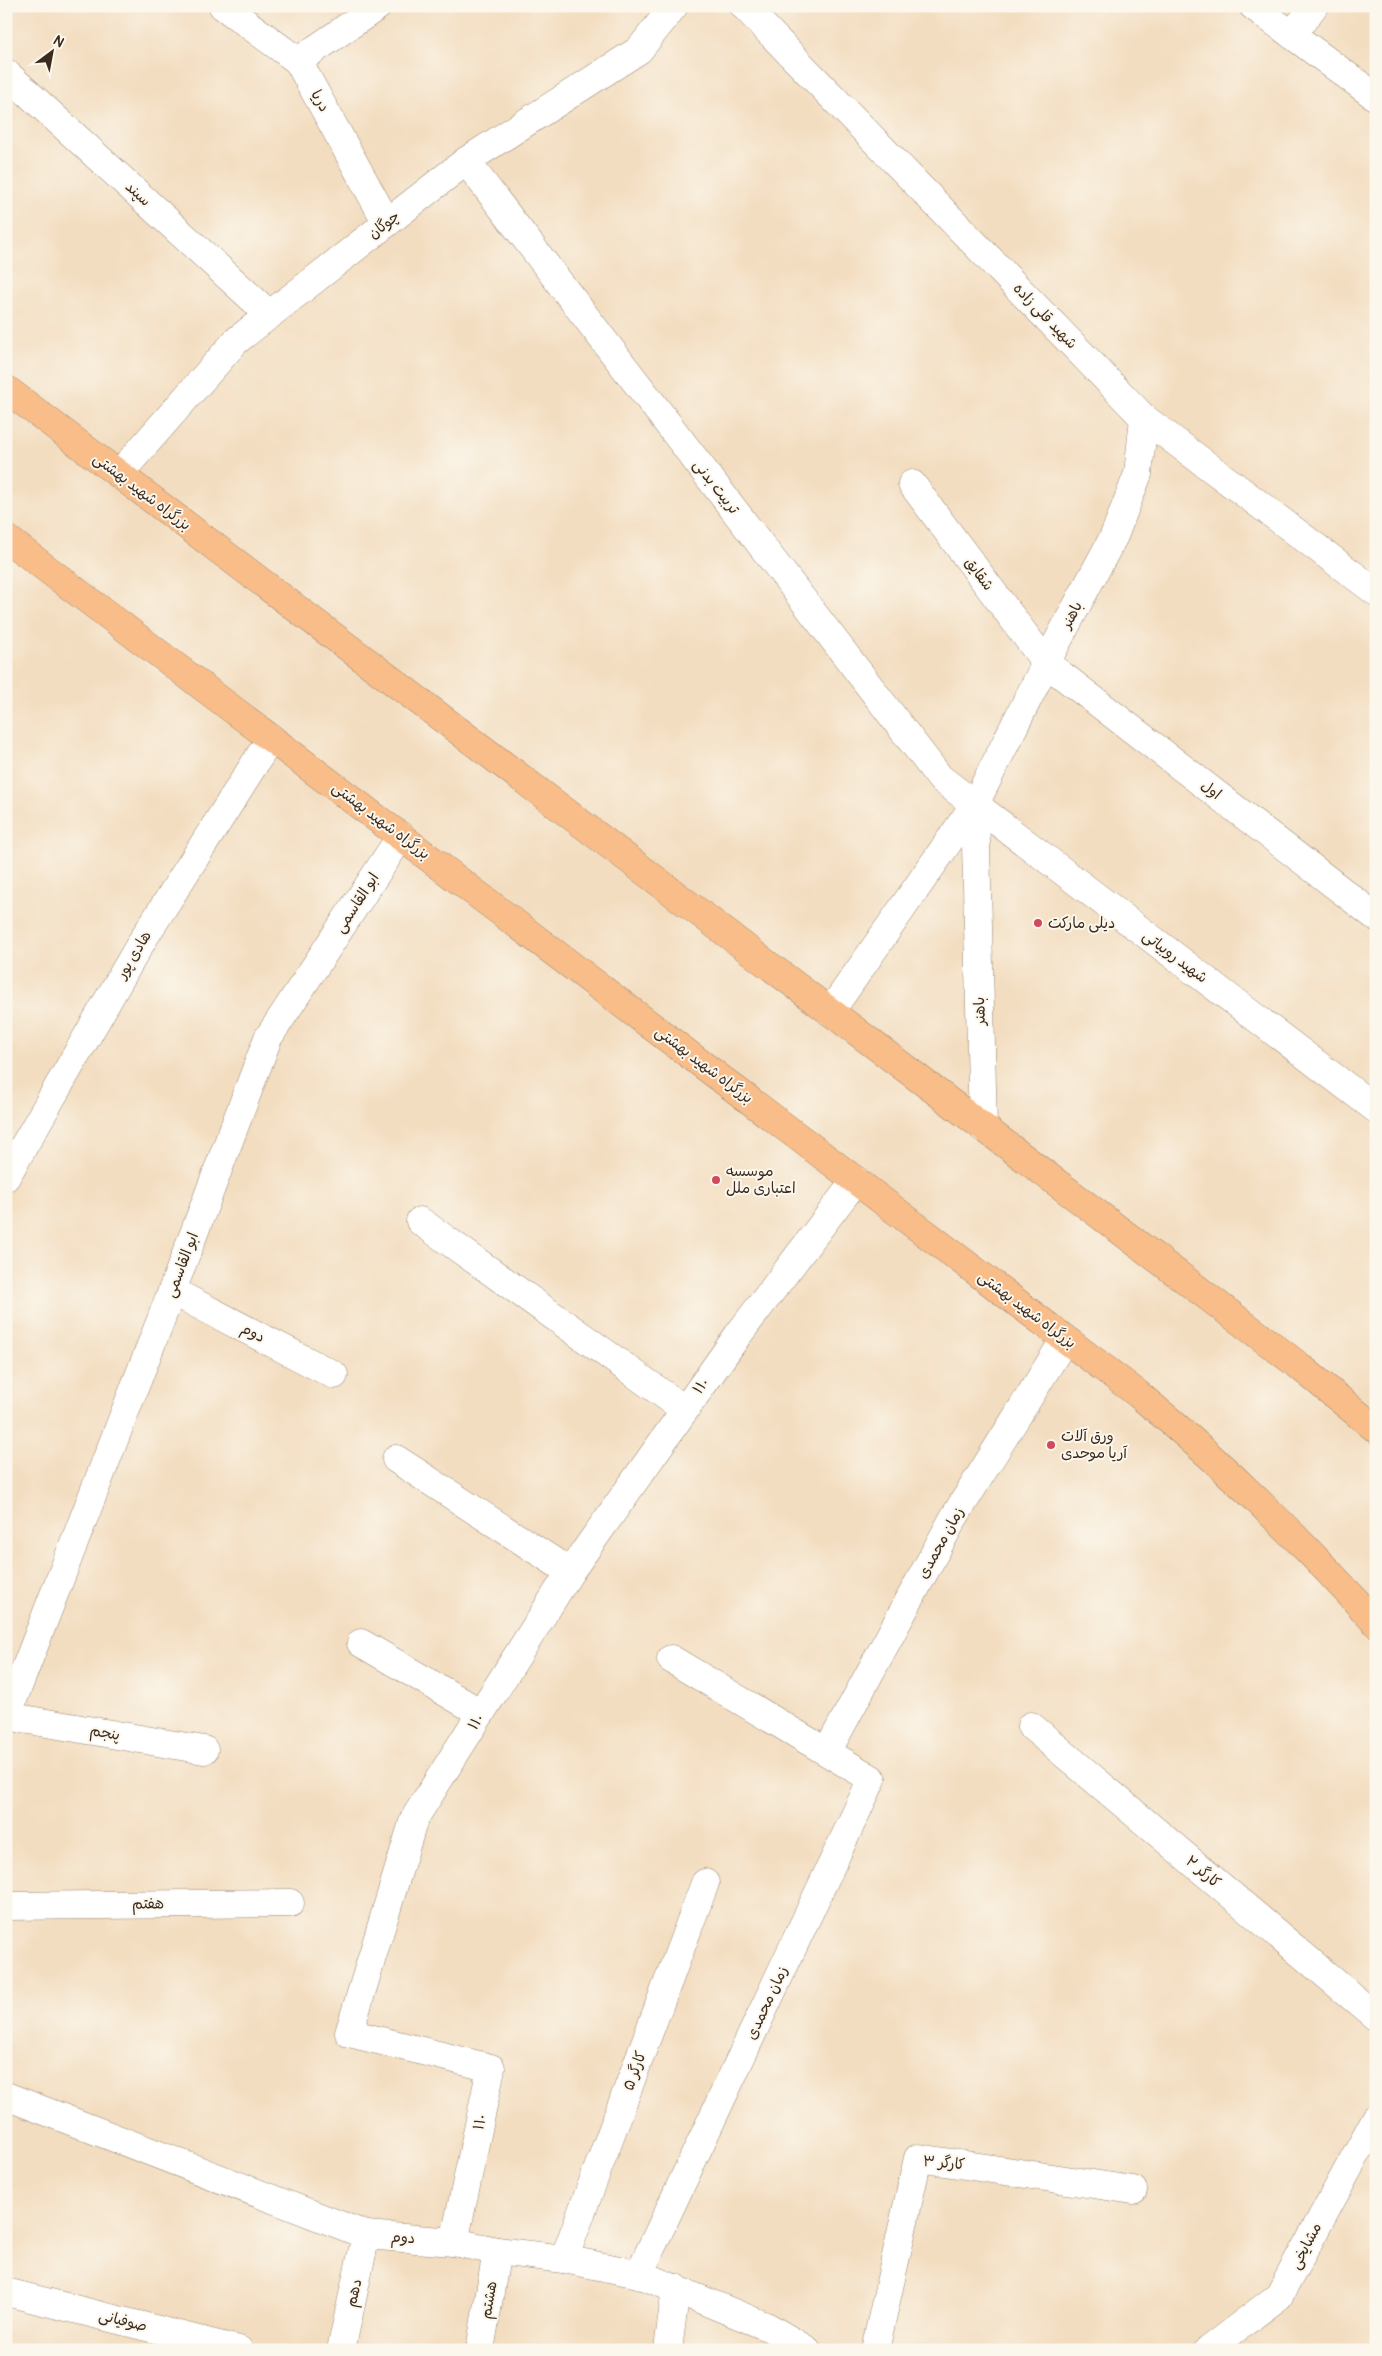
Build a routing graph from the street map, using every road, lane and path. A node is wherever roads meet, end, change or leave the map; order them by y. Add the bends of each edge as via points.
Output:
1 (223, 6) edge
2 (378, 6) edge
3 (674, 6) edge
4 (744, 6) edge
5 (1253, 6) edge
6 (1314, 6) edge
7 (1292, 35) junction
8 (298, 61) junction
9 (6, 73) edge
10 (1376, 97) edge
11 (466, 161) junction
12 (387, 223) junction
13 (270, 315) junction
14 (6, 374) edge
15 (6, 389) edge
16 (37, 413) junction
17 (1144, 418) junction
18 (119, 474) junction
19 (912, 484) dead end
20 (6, 538) edge
21 (6, 545) edge
22 (32, 558) junction
23 (1376, 592) edge
24 (1046, 663) junction
25 (271, 738) junction
26 (974, 804) junction
27 (401, 836) junction
28 (1376, 918) edge
29 (830, 1012) junction
30 (1376, 1109) edge
31 (983, 1128) junction
32 (6, 1177) edge
33 (856, 1180) junction
34 (420, 1221) dead end
35 (172, 1291) junction
36 (1065, 1339) junction
37 (334, 1374) dead end
38 (684, 1409) junction
39 (1376, 1430) edge
40 (396, 1459) dead end
41 (570, 1572) junction
42 (1376, 1622) edge
43 (361, 1643) dead end
44 (671, 1659) dead end
45 (481, 1713) junction
46 (6, 1716) edge
47 (1031, 1726) dead end
48 (204, 1750) dead end
49 (827, 1752) junction
50 (705, 1883) dead end
51 (290, 1903) dead end
52 (6, 1906) edge
53 (1376, 2017) edge
54 (6, 2096) edge
55 (1376, 2118) edge
56 (1133, 2190) dead end
57 (366, 2235) junction
58 (454, 2242) junction
59 (497, 2251) junction
60 (564, 2259) junction
61 (639, 2274) junction
62 (676, 2288) junction
63 (6, 2292) edge
64 (239, 2350) edge
65 (341, 2350) edge
66 (480, 2350) edge
67 (668, 2350) edge
68 (807, 2350) edge
69 (875, 2350) edge
70 (1208, 2350) edge

1 - 8 street, دریا
2 - 8 street
3 - 11 street, چوگان via 639,50
4 - 17 street, شهید قلی زاده
5 - 7 street
6 - 7 street
7 - 10 street
8 - 12 street, دریا
9 - 13 street, سپند
11 - 12 street, چوگان
11 - 26 street, تربیت بدنی via 940,778
12 - 13 street, چوگان
13 - 18 street, چوگان via 236,341
14 - 16 highway
15 - 16 highway, بزرگراه شهید بهشتی
16 - 18 highway, بزرگراه شهید بهشتی
17 - 23 street, شهید قلی زاده
17 - 24 street, باهنر via 1138,474 1114,536
18 - 29 highway, بزرگراه شهید بهشتی
19 - 24 street, شقایق
20 - 22 highway, بزرگراه شهید بهشتی
21 - 22 highway
22 - 25 highway, بزرگراه شهید بهشتی
24 - 26 street, باهنر
24 - 28 street, اول
25 - 27 highway, بزرگراه شهید بهشتی
25 - 32 street, هادی پور via 142,941
26 - 29 street, باهنر
26 - 30 street, شهید روبیاتی
26 - 31 street, باهنر
27 - 33 highway, بزرگراه شهید بهشتی
27 - 35 street, ابو القاسمی via 268,1038
29 - 31 highway, بزرگراه شهید بهشتی
31 - 39 highway, بزرگراه شهید بهشتی via 1298,1365
33 - 36 highway, بزرگراه شهید بهشتی
33 - 38 street, ۱۱۰
34 - 38 street
35 - 37 street, دوم
35 - 46 street, ابو القاسمی
36 - 42 highway, بزرگراه شهید بهشتی via 1138,1394 1214,1459
36 - 49 street, زمان محمدی via 953,1519
38 - 41 street, ۱۱۰
40 - 41 street
41 - 45 street, ۱۱۰
43 - 45 street
44 - 49 street, زمان محمدی
45 - 58 street, ۱۱۰ via 414,1819 349,2033 491,2068
46 - 48 street, پنجم
47 - 53 street, کارگر ۲
49 - 61 street, زمان محمدی via 872,1778
50 - 60 street, کارگر ۵
51 - 52 street, هفتم
54 - 57 street, دوم
55 - 70 street, مشایخی via 1279,2296
56 - 69 street, کارگر ۳ via 918,2158
57 - 58 street, دوم
57 - 65 street, دهم
58 - 59 street, دوم
59 - 60 street, دوم
59 - 66 street, هشتم
60 - 61 street, دوم
61 - 62 street, دوم
62 - 67 street
62 - 68 street, دوم via 768,2327
63 - 64 street, صوفیانی

